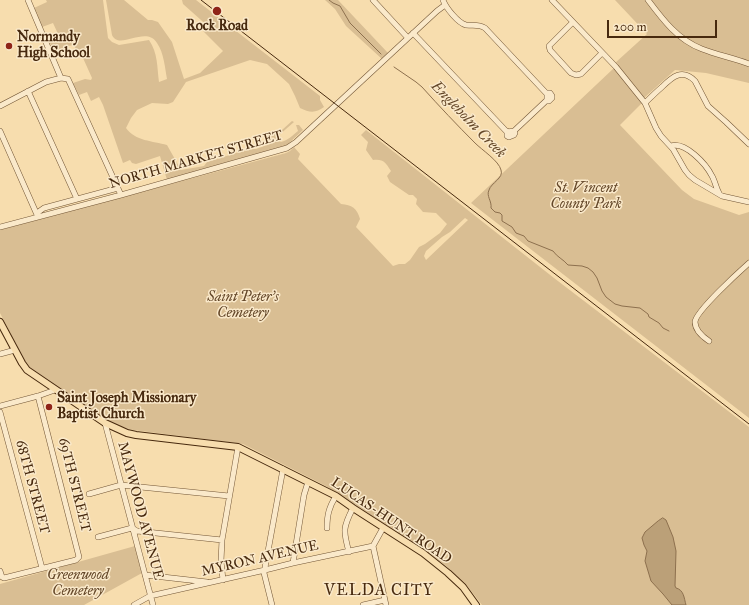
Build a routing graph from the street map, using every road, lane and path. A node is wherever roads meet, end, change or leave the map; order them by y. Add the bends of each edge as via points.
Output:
1 (28, 0) edge
2 (372, 0) edge
3 (552, 0) edge
4 (648, 0) edge
5 (444, 3) edge
6 (573, 22) junction
7 (413, 33) junction
8 (408, 38) junction
9 (602, 53) junction
10 (749, 64) edge
11 (61, 78) junction
12 (28, 91) junction
13 (645, 103) junction
14 (0, 106) edge
15 (0, 132) edge
16 (749, 144) edge
17 (671, 146) junction
18 (118, 188) junction
19 (719, 194) junction
20 (121, 195) junction
21 (77, 199) junction
22 (749, 202) edge
23 (37, 215) junction
24 (0, 227) edge
25 (749, 263) edge
26 (0, 322) edge
27 (709, 341) dead end
28 (15, 350) junction
29 (0, 354) edge
30 (55, 390) junction
31 (38, 396) junction
32 (0, 406) edge
33 (0, 412) edge
34 (105, 423) junction
35 (238, 447) junction
36 (282, 469) junction
37 (308, 482) junction
38 (121, 485) junction
39 (89, 494) dead end
40 (229, 496) junction
41 (336, 496) junction
42 (353, 508) junction
43 (132, 528) junction
44 (326, 528) dead end
45 (383, 528) junction
46 (98, 537) dead end
47 (222, 540) junction
48 (373, 546) junction
49 (349, 552) junction
50 (293, 563) junction
51 (42, 568) junction
52 (265, 570) junction
53 (0, 571) edge
54 (145, 575) junction
55 (223, 580) junction
56 (212, 582) junction
57 (150, 596) junction
58 (385, 602) edge
59 (134, 605) edge
60 (153, 605) edge
61 (272, 605) edge
62 (363, 605) edge
63 (476, 605) edge

1 - 11 street
2 - 8 street
3 - 6 street
4 - 10 street via 666,23 689,42 701,49
5 - 7 street, NORTH MARKET STREET
5 - 7 street via 462,23 485,28 547,97 510,131
6 - 9 street
6 - 9 street via 549,46 571,73 581,74
7 - 8 street, NORTH MARKET STREET
8 - 20 street, NORTH MARKET STREET via 291,146
9 - 13 street
11 - 12 street
11 - 18 street via 68,79
12 - 14 street
12 - 21 street
13 - 16 street via 672,78 686,75 695,81 709,108
13 - 17 street via 656,128
15 - 23 street
17 - 19 street via 689,175
17 - 19 street via 683,147 694,154 712,175
18 - 20 street
18 - 21 street
19 - 22 street
20 - 23 street, NORTH MARKET STREET
21 - 23 street via 44,208
23 - 24 street, NORTH MARKET STREET
25 - 27 street via 698,315 696,324
26 - 28 main road, LUCAS-HUNT ROAD
28 - 29 street
28 - 30 main road, LUCAS-HUNT ROAD via 27,370
30 - 31 street
30 - 34 main road, LUCAS-HUNT ROAD
31 - 32 street
31 - 51 street, 69TH STREET via 79,557 76,560
33 - 51 street, 68TH STREET
34 - 35 main road, LUCAS-HUNT ROAD via 136,435
34 - 38 street, MAYWOOD AVENUE
35 - 36 main road, LUCAS-HUNT ROAD
35 - 40 street
36 - 37 main road, LUCAS-HUNT ROAD
36 - 52 street
37 - 41 main road, LUCAS-HUNT ROAD
37 - 50 street
38 - 39 street
38 - 40 street
38 - 43 street, MAYWOOD AVENUE
40 - 47 street
41 - 42 main road, LUCAS-HUNT ROAD
41 - 44 street via 327,515
42 - 45 main road, LUCAS-HUNT ROAD
42 - 49 street via 344,528
43 - 46 street
43 - 47 street via 138,531
43 - 54 street, MAYWOOD AVENUE
45 - 48 street
45 - 63 main road, LUCAS-HUNT ROAD via 423,553 448,573 463,587
47 - 55 street
48 - 49 street, MYRON AVENUE
48 - 58 street
49 - 50 street, MYRON AVENUE
50 - 52 street, MYRON AVENUE
51 - 53 street via 4,578
52 - 55 street, MYRON AVENUE
52 - 61 street
54 - 56 street
54 - 57 street, MAYWOOD AVENUE
55 - 56 street, MYRON AVENUE
56 - 57 street, MYRON AVENUE
57 - 59 street, MYRON AVENUE
57 - 60 street, MAYWOOD AVENUE
58 - 62 street

